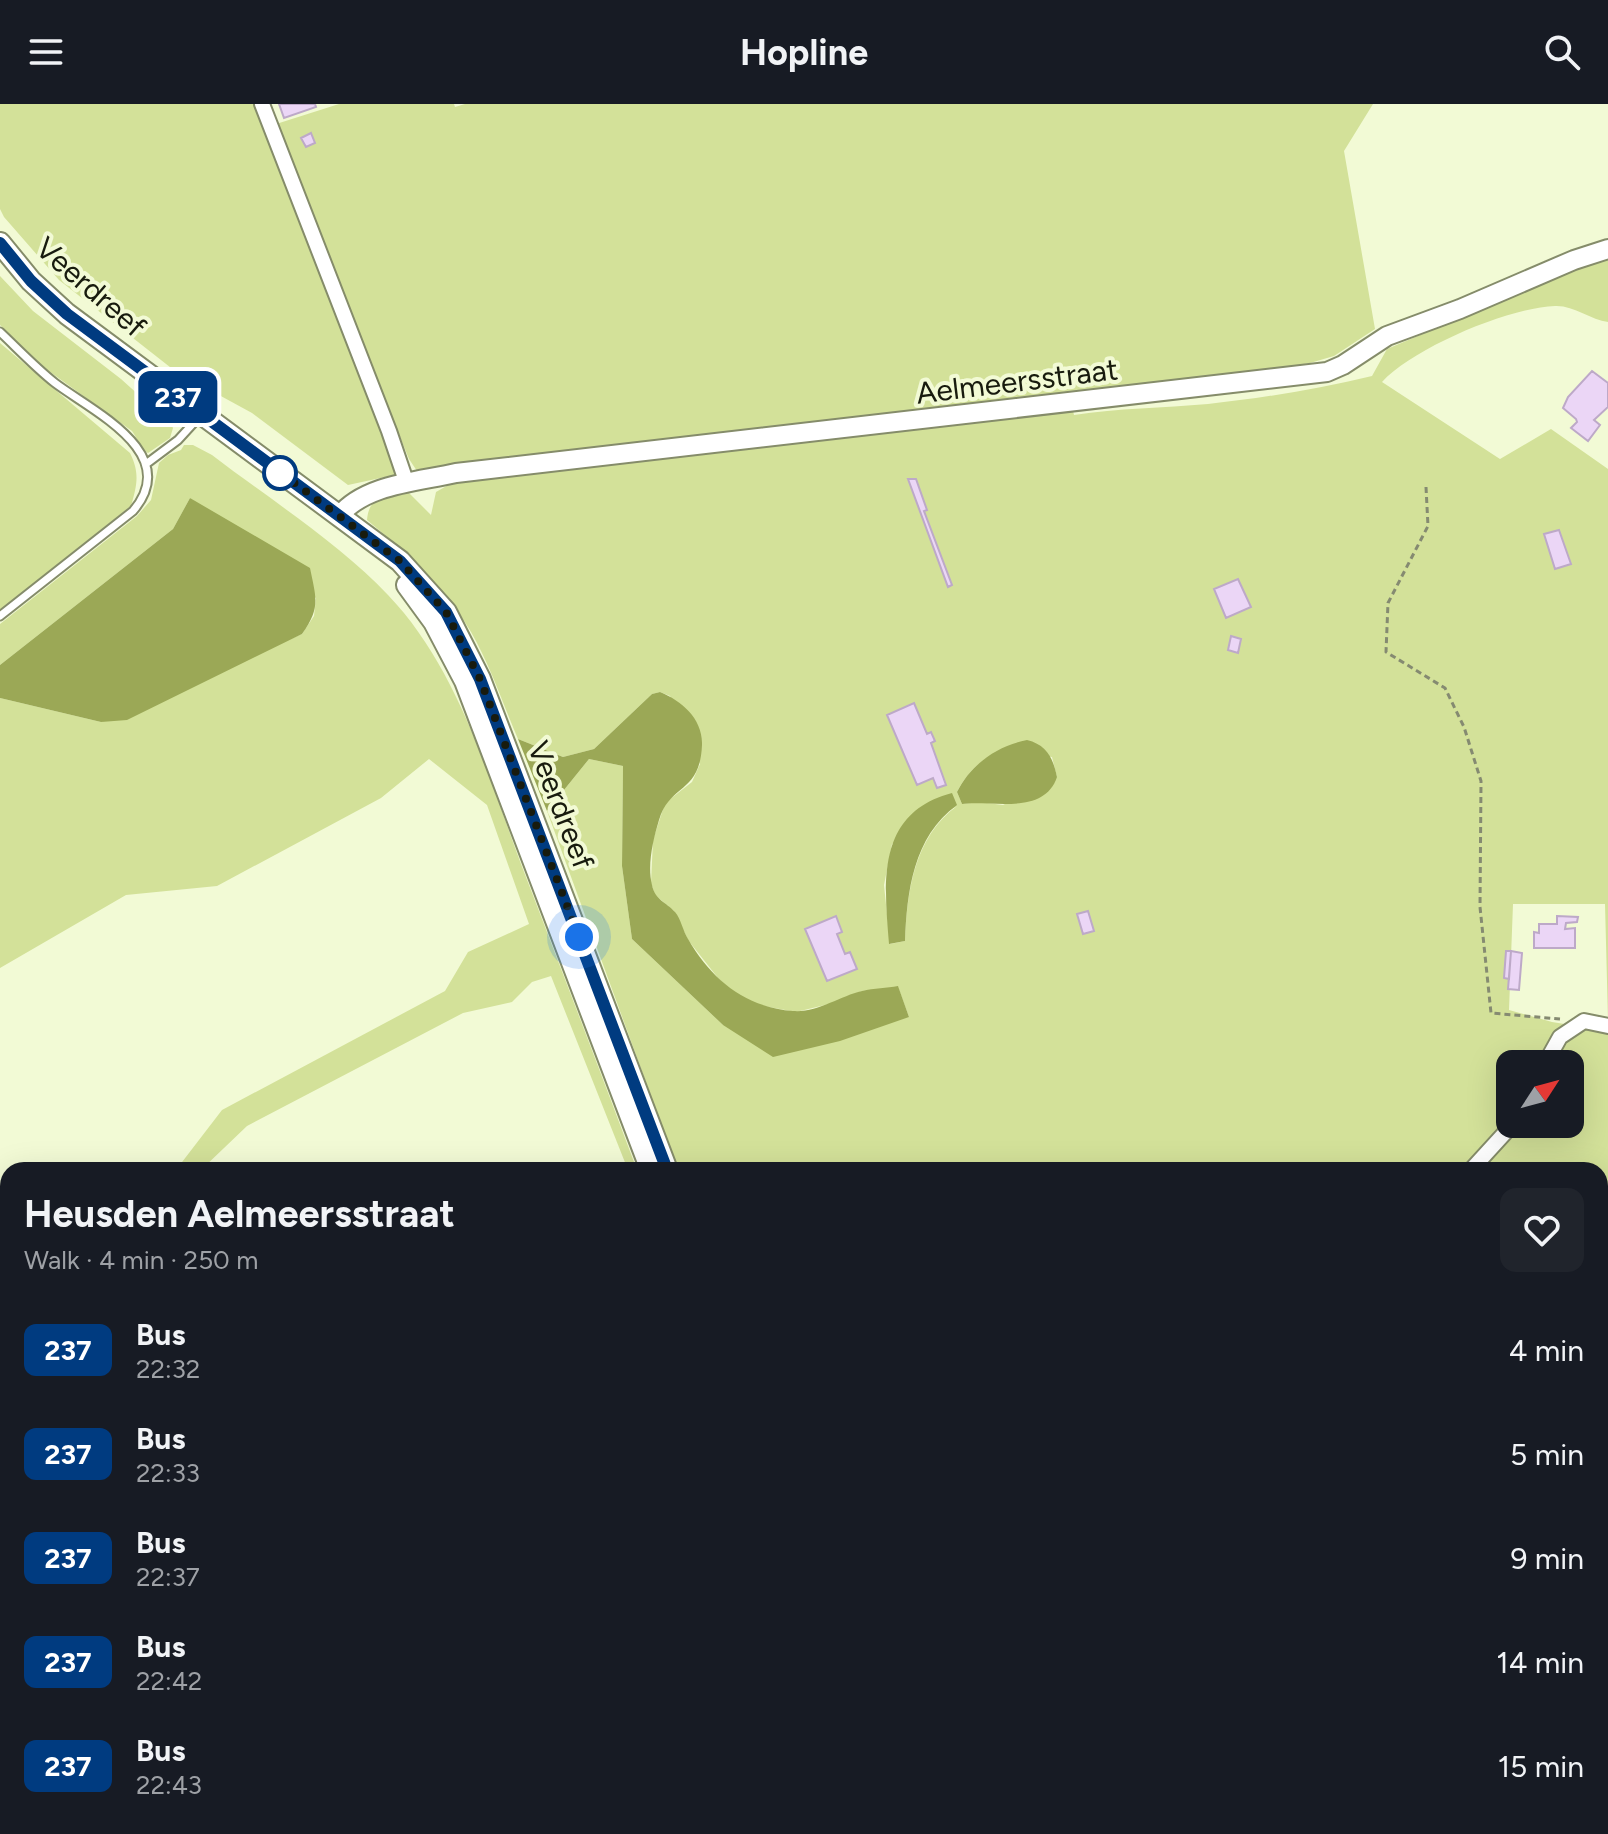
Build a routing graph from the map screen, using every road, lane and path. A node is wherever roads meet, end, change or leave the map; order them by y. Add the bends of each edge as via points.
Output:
1 (262, 104) edge
2 (0, 243) edge
3 (1608, 249) edge
4 (0, 332) edge
5 (202, 415) junction
6 (146, 464) junction
7 (407, 484) junction
8 (1426, 487) dead end
9 (339, 516) junction
10 (0, 616) edge
11 (572, 940) junction
12 (1584, 1021) junction
13 (1608, 1026) edge
14 (1553, 1050) edge
15 (1500, 1138) edge
16 (648, 1162) edge
17 (664, 1162) edge
18 (1478, 1162) edge

1 - 7 street
2 - 5 main road, Veerdreef via 67,314
3 - 7 street, Aelmeersstraat via 1387,336 1343,365 1306,376 472,471
4 - 6 lane via 136,443
5 - 6 lane
5 - 9 main road, Veerdreef
6 - 10 lane via 146,489 133,511
7 - 9 street via 358,498
8 - 12 path via 1428,526 1388,603 1386,652 1445,688 1481,781 1480,907 1491,1013
9 - 11 main road, Veerdreef via 367,537 412,591 451,651
11 - 16 main road, Veerdreef
11 - 17 main road, Veerdreef
12 - 13 street
12 - 14 street via 1560,1037
15 - 18 street

